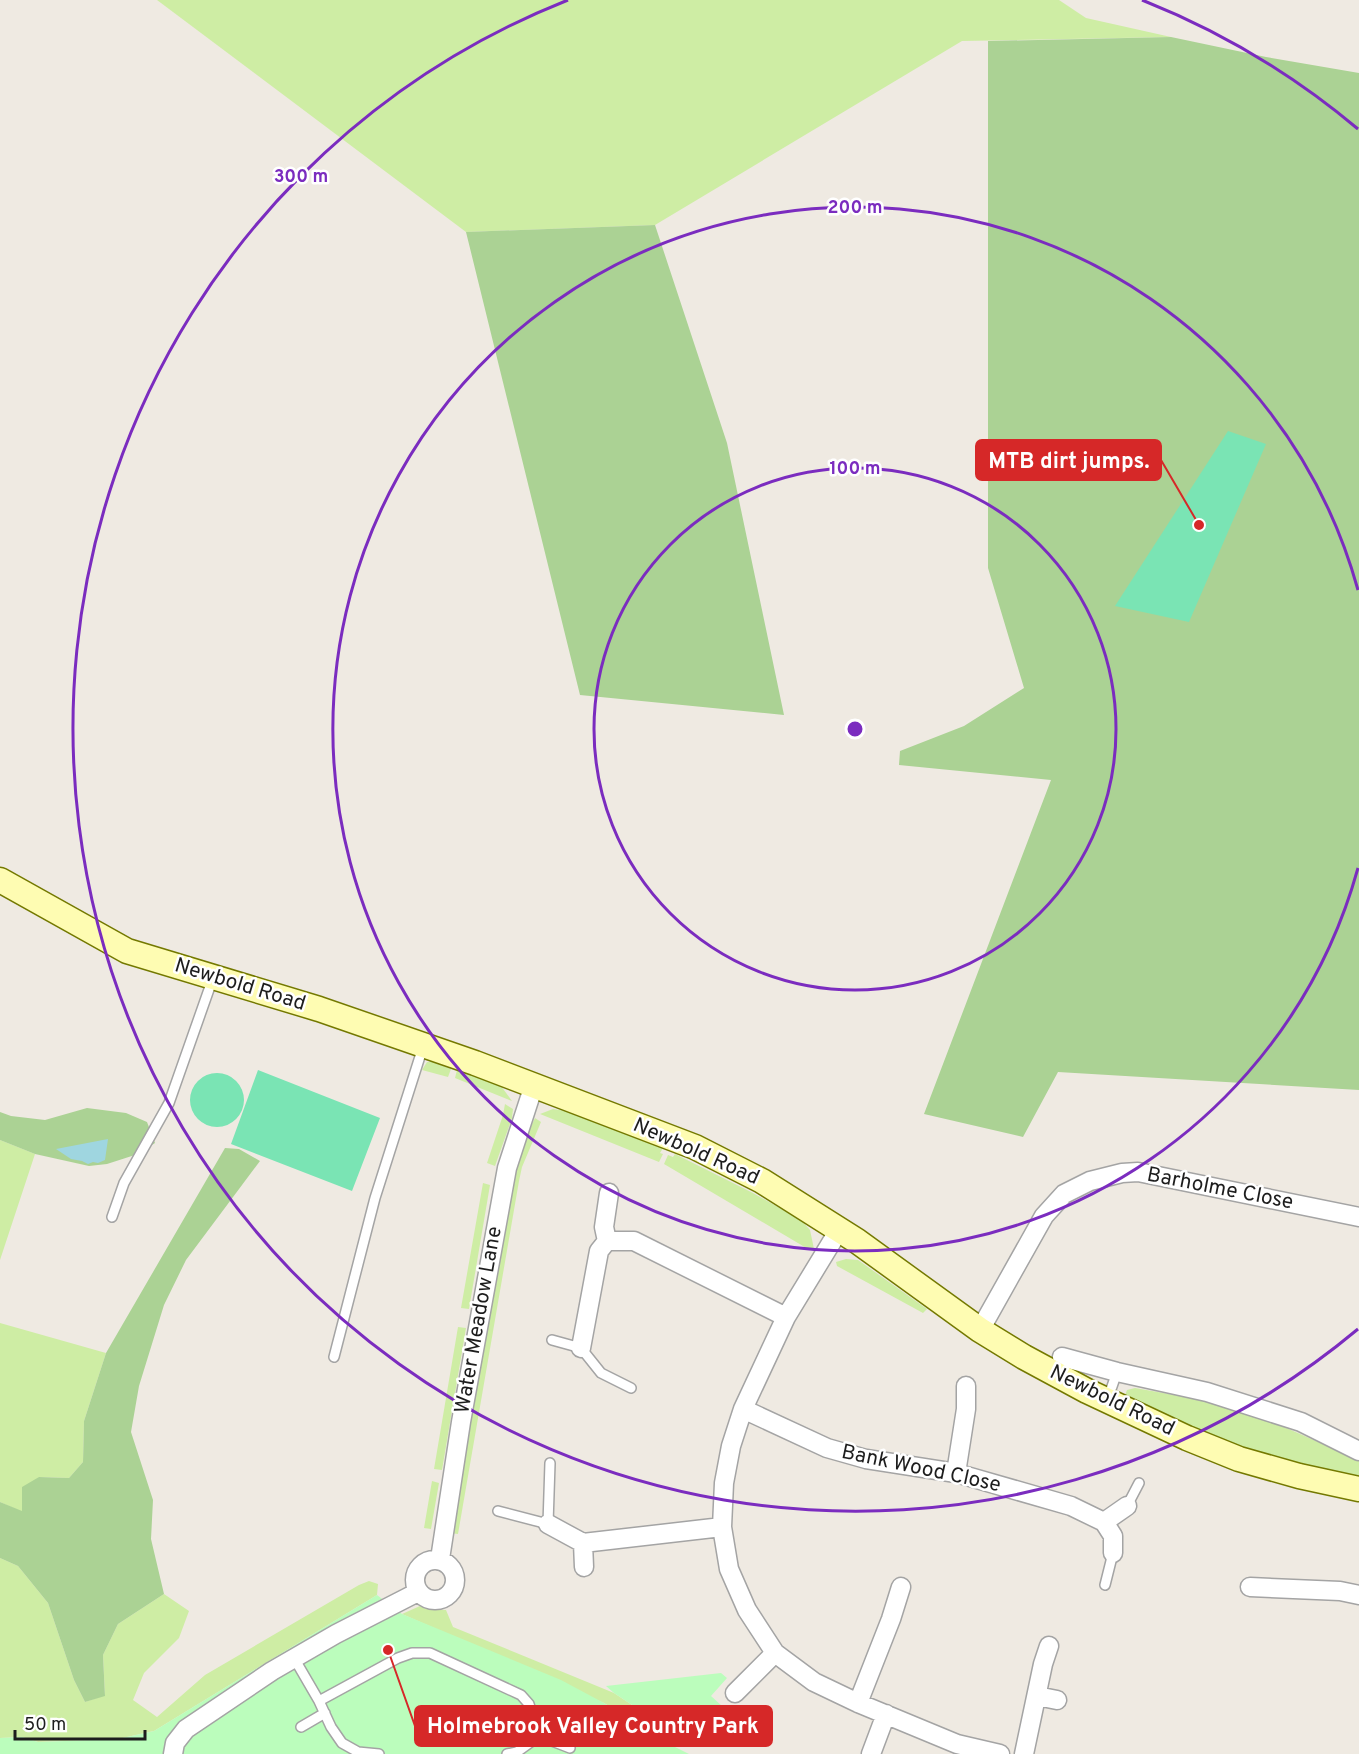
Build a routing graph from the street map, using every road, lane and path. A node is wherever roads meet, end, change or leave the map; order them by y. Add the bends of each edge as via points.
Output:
1 (0, 880) edge
2 (213, 978) junction
3 (423, 1045) junction
4 (534, 1084) junction
5 (609, 1193) dead end
6 (112, 1217) dead end
7 (1359, 1217) edge
8 (839, 1230) junction
9 (607, 1241) junction
10 (786, 1317) junction
11 (980, 1330) junction
12 (552, 1340) dead end
13 (581, 1348) junction
14 (334, 1358) dead end
15 (1062, 1358) dead end
16 (1117, 1372) junction
17 (966, 1386) dead end
18 (631, 1388) dead end
19 (1107, 1400) junction
20 (743, 1409) junction
21 (1359, 1451) edge
22 (550, 1463) dead end
23 (956, 1473) junction
24 (1138, 1483) dead end
25 (1359, 1489) edge
26 (1127, 1506) joint
27 (498, 1511) dead end
28 (1104, 1522) junction
29 (549, 1524) junction
30 (722, 1527) junction
31 (583, 1543) junction
32 (1113, 1553) joint
33 (440, 1559) junction
34 (584, 1567) dead end
35 (1105, 1585) dead end
36 (901, 1587) dead end
37 (1250, 1587) dead end
38 (418, 1592) junction
39 (1359, 1595) edge
40 (1049, 1646) dead end
41 (775, 1653) junction
42 (294, 1658) junction
43 (735, 1693) dead end
44 (1037, 1696) junction
45 (1057, 1700) dead end
46 (320, 1701) junction
47 (858, 1703) junction
48 (325, 1713) junction
49 (886, 1714) junction
50 (301, 1727) dead end
51 (538, 1736) junction
52 (570, 1748) dead end
53 (173, 1754) edge
54 (379, 1754) edge
55 (507, 1754) edge
56 (871, 1754) edge
57 (1000, 1754) edge
58 (1024, 1754) edge

1 - 2 main road, Newbold Road via 127,951
2 - 3 main road, Newbold Road
2 - 6 lane via 169,1103 124,1183
3 - 4 main road, Newbold Road
3 - 14 lane via 375,1198
4 - 8 main road, Newbold Road via 695,1147 762,1181
4 - 33 street, Water Meadow Lane via 507,1168
5 - 9 street via 604,1227
7 - 11 street, Barholme Close via 1138,1172 1090,1181 1064,1194 1044,1216
8 - 10 street
8 - 11 main road, Newbold Road
9 - 10 street via 634,1241
9 - 13 street via 599,1251
10 - 20 street
11 - 19 main road, Newbold Road
12 - 13 lane
13 - 18 lane via 601,1373
15 - 16 street, Newbold Road
16 - 19 lane
16 - 21 street, Newbold Road via 1207,1392 1301,1422
17 - 23 street
19 - 25 main road, Newbold Road via 1239,1459
20 - 23 street, Bank Wood Close via 827,1448 866,1459
20 - 30 street via 723,1483
22 - 29 lane
23 - 28 street, Bank Wood Close via 1071,1506
24 - 26 lane
26 - 28 street
27 - 29 lane
28 - 32 street via 1113,1536
29 - 31 street
30 - 31 street
30 - 41 street via 729,1569 747,1610
31 - 34 street
32 - 35 lane
33 - 38 street via 422,1563 414,1578
33 - 38 street via 452,1567 456,1583 452,1593 442,1600 428,1599
36 - 47 street
37 - 39 street
38 - 42 street
40 - 44 street
41 - 43 street
41 - 47 street via 814,1682
42 - 46 lane
42 - 53 street via 186,1729 175,1743
44 - 45 street
44 - 58 street
46 - 48 lane
46 - 51 lane via 398,1658 430,1653 521,1695 529,1704
47 - 49 street
48 - 50 lane
48 - 54 lane via 342,1743 358,1752
49 - 56 street
49 - 57 street via 957,1744
51 - 52 lane
51 - 55 lane via 517,1752

